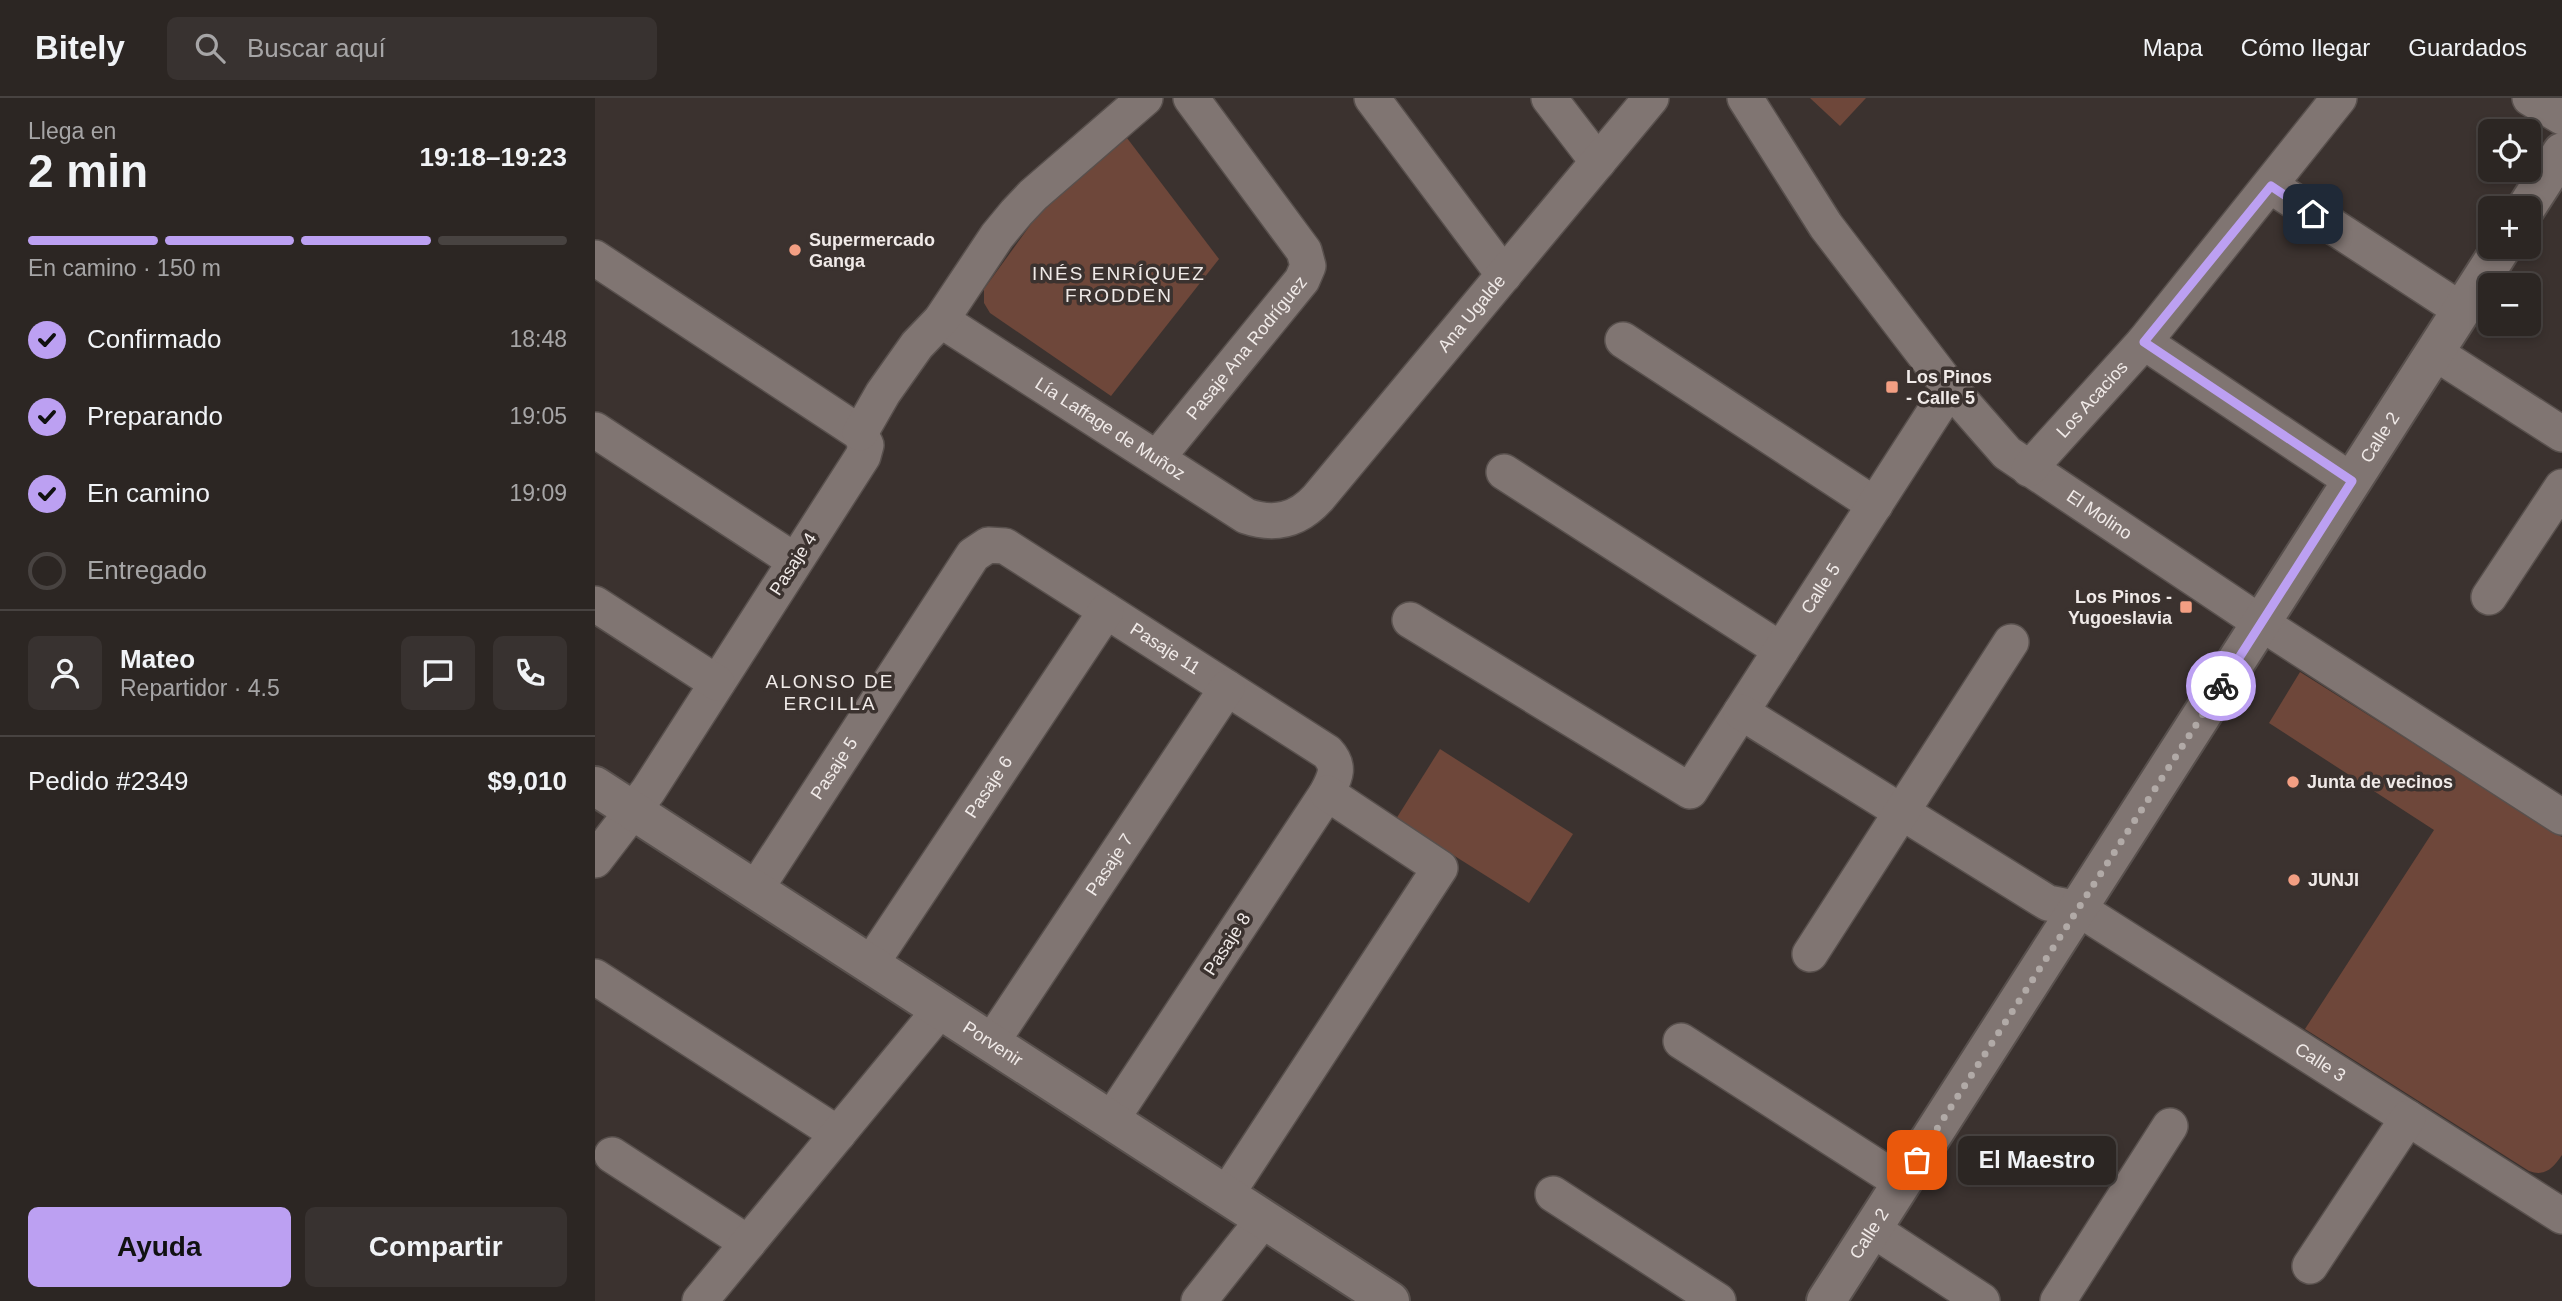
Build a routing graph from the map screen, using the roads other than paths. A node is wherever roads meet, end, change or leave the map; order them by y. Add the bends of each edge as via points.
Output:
1 (1145, 98) edge
2 (1191, 98) edge
3 (1372, 98) edge
4 (1549, 98) edge
5 (1651, 98) edge
6 (1745, 98) edge
7 (2339, 98) edge
8 (2530, 98) edge
9 (2562, 117) edge
10 (2562, 152) edge
11 (1598, 162) junction
12 (2271, 186) junction
13 (2534, 196) edge
14 (595, 258) edge
15 (2494, 259) edge
16 (1504, 275) junction
17 (2461, 310) junction
18 (941, 320) junction
19 (1623, 340) dead end
20 (2144, 342) junction
21 (2434, 352) junction
22 (1950, 388) junction
23 (595, 430) edge
24 (860, 433) junction
25 (2562, 433) edge
26 (1157, 458) junction
27 (2029, 469) junction
28 (1504, 471) dead end
29 (2352, 481) junction
30 (2562, 487) edge
31 (1875, 505) junction
32 (1285, 520) joint
33 (2551, 528) edge
34 (988, 545) joint
35 (796, 561) junction
36 (2489, 597) dead end
37 (595, 604) edge
38 (1106, 611) junction
39 (1410, 620) dead end
40 (2261, 623) junction
41 (2011, 642) dead end
42 (1781, 650) junction
43 (717, 683) junction
44 (1227, 688) junction
45 (1741, 712) junction
46 (1331, 780) junction
47 (595, 786) edge
48 (633, 811) junction
49 (1901, 813) junction
50 (2562, 817) edge
51 (595, 860) edge
52 (755, 890) junction
53 (2079, 909) junction
54 (1810, 954) dead end
55 (870, 965) junction
56 (595, 978) edge
57 (940, 1010) junction
58 (1681, 1041) dead end
59 (991, 1043) junction
60 (2408, 1118) junction
61 (1111, 1120) junction
62 (2170, 1126) dead end
63 (838, 1134) junction
64 (612, 1155) dead end
65 (1902, 1183) junction
66 (1553, 1194) dead end
67 (1226, 1195) junction
68 (2560, 1211) edge
69 (1264, 1219) junction
70 (1872, 1229) junction
71 (748, 1243) junction
72 (2310, 1266) dead end
73 (700, 1301) edge
74 (1199, 1301) edge
75 (1390, 1301) edge
76 (1718, 1301) edge
77 (1826, 1301) edge
78 (1982, 1301) edge
79 (2058, 1301) edge

1 - 18 street, Pasaje 4 via 1016,213
2 - 26 street, Pasaje Ana Rodríguez via 1304,251 1307,266 1302,280
3 - 16 street
4 - 11 street
5 - 11 street, Ana Ugalde
6 - 22 street, El Molino via 1826,226
7 - 12 street, Los Acacios
8 - 9 street
10 - 13 street
11 - 16 street, Ana Ugalde
12 - 17 street
12 - 20 street, Los Acacios
14 - 24 street
15 - 17 street, Calle 2
16 - 32 street, Ana Ugalde via 1318,498 1304,512
17 - 21 street, Calle 2
18 - 24 street, Pasaje 4 via 889,383
18 - 26 street, Lía Laffage de Muñoz
19 - 31 street
20 - 27 street, Los Acacios
20 - 29 street
21 - 25 street
21 - 29 street, Calle 2
22 - 27 street, El Molino via 1993,440
22 - 31 street, Calle 5
23 - 35 street
24 - 35 street, Pasaje 4 via 866,444 863,456
26 - 32 street, Lía Laffage de Muñoz via 1247,516
27 - 40 street, El Molino
28 - 42 street
29 - 40 street, Calle 2
30 - 33 street
31 - 42 street, Calle 5
33 - 36 street
34 - 38 street, Pasaje 11 via 1006,546
34 - 52 street, Pasaje 5 via 973,555
35 - 43 street, Pasaje 4
37 - 43 street
38 - 44 street, Pasaje 11
38 - 55 street, Pasaje 6
39 - 45 street, Calle 5 via 1690,791
40 - 50 street, El Molino
40 - 53 street, Calle 2
41 - 49 street
42 - 45 street, Calle 5
43 - 48 street, Pasaje 4
44 - 46 street, Pasaje 11 via 1327,752
44 - 59 street, Pasaje 7
45 - 49 street, Calle 3
46 - 61 street, Pasaje 8
46 - 67 street, Pasaje 11 via 1440,869
47 - 48 street, Porvenir
48 - 51 street, Pasaje 4
48 - 52 street, Porvenir
49 - 53 street, Calle 3 via 2048,903
49 - 54 street
52 - 55 street, Porvenir
53 - 60 street, Calle 3
53 - 65 street, Calle 2
55 - 57 street, Porvenir
56 - 63 street
57 - 59 street, Porvenir
57 - 63 street
58 - 65 street
59 - 61 street, Porvenir
60 - 68 street, Calle 3
60 - 72 street
61 - 67 street, Porvenir
62 - 79 street
63 - 71 street
64 - 71 street
65 - 70 street, Calle 2
66 - 76 street
67 - 69 street, Porvenir
69 - 74 street
69 - 75 street, Porvenir
70 - 77 street, Calle 2
70 - 78 street
71 - 73 street

